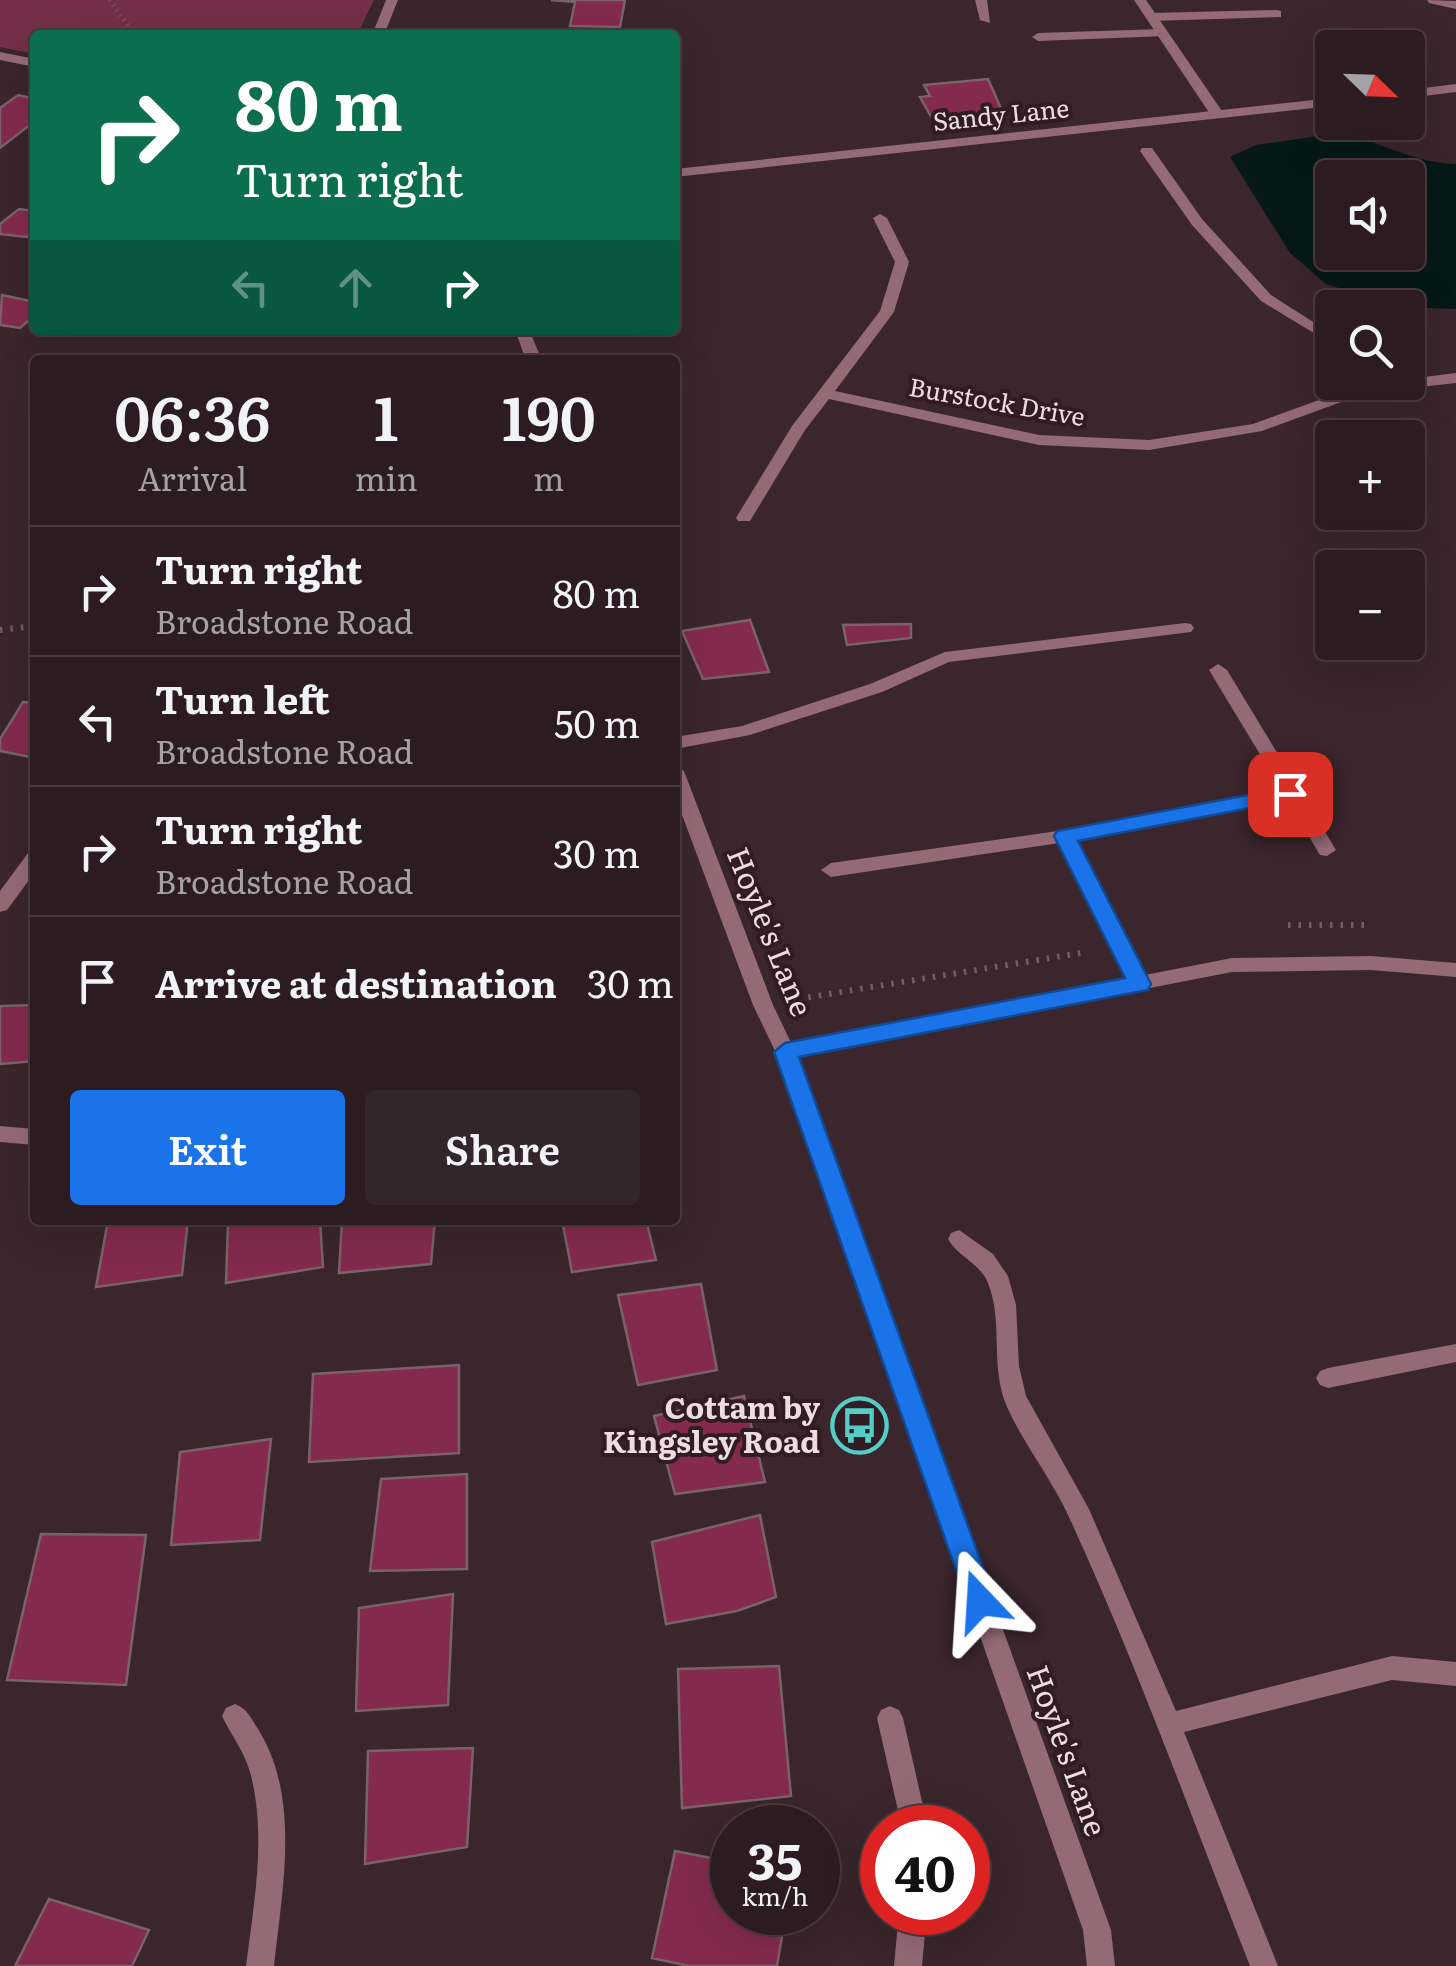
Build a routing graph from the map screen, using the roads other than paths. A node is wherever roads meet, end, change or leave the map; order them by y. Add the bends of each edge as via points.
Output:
1 (392, 0) edge
2 (981, 0) edge
3 (1140, 0) edge
4 (1434, 0) edge
5 (1456, 5) edge
6 (1277, 14) dead end
7 (1151, 17) junction
8 (986, 20) dead end
9 (380, 30) edge
10 (1162, 33) junction
11 (1038, 37) dead end
12 (0, 56) edge
13 (30, 62) edge
14 (1456, 88) edge
15 (1425, 92) edge
16 (1315, 104) edge
17 (1217, 114) junction
18 (1146, 151) dead end
19 (680, 172) edge
20 (880, 218) dead end
21 (1315, 329) edge
22 (1456, 378) edge
23 (1425, 380) edge
24 (824, 393) junction
25 (1329, 400) edge
26 (744, 518) dead end
27 (1184, 628) dead end
28 (1218, 670) dead end
29 (680, 742) edge
30 (680, 783) edge
31 (1290, 794) junction
32 (1064, 836) junction
33 (1326, 850) dead end
34 (30, 865) edge
35 (831, 870) dead end
36 (0, 905) edge
37 (1456, 970) edge
38 (1140, 984) junction
39 (785, 1052) junction
40 (0, 1134) edge
41 (30, 1137) edge
42 (959, 1239) dead end
43 (1456, 1353) edge
44 (1328, 1378) dead end
45 (1456, 1674) edge
46 (235, 1716) dead end
47 (890, 1718) dead end
48 (1170, 1724) junction
49 (910, 1805) edge
50 (910, 1935) edge
51 (260, 1966) edge
52 (908, 1966) edge
53 (1101, 1966) edge
54 (1264, 1966) edge

1 - 9 street
2 - 8 street
3 - 7 street
4 - 5 street
6 - 7 street
7 - 10 street
10 - 11 street
10 - 17 street
12 - 13 street
14 - 15 street
16 - 17 street, Sandy Lane
17 - 19 street, Sandy Lane
18 - 21 street via 1197,222 1266,298
20 - 24 street via 902,262 887,312
22 - 23 street, Burstock Drive
24 - 25 street, Burstock Drive via 1038,440 1148,445 1256,428
24 - 26 street
27 - 29 street via 945,657 763,725
28 - 31 street
30 - 39 street, Hoyle's Lane
31 - 32 street
31 - 33 street
32 - 35 street
32 - 38 street
34 - 36 street
37 - 38 street via 1372,962 1232,964
38 - 39 street
39 - 53 street, Hoyle's Lane via 1098,1930
40 - 41 street
42 - 48 street via 997,1275 1012,1391 1066,1488
43 - 44 street
45 - 48 street via 1392,1668
46 - 51 street via 248,1730 266,1779 270,1860
47 - 49 street
48 - 54 street
50 - 52 street

